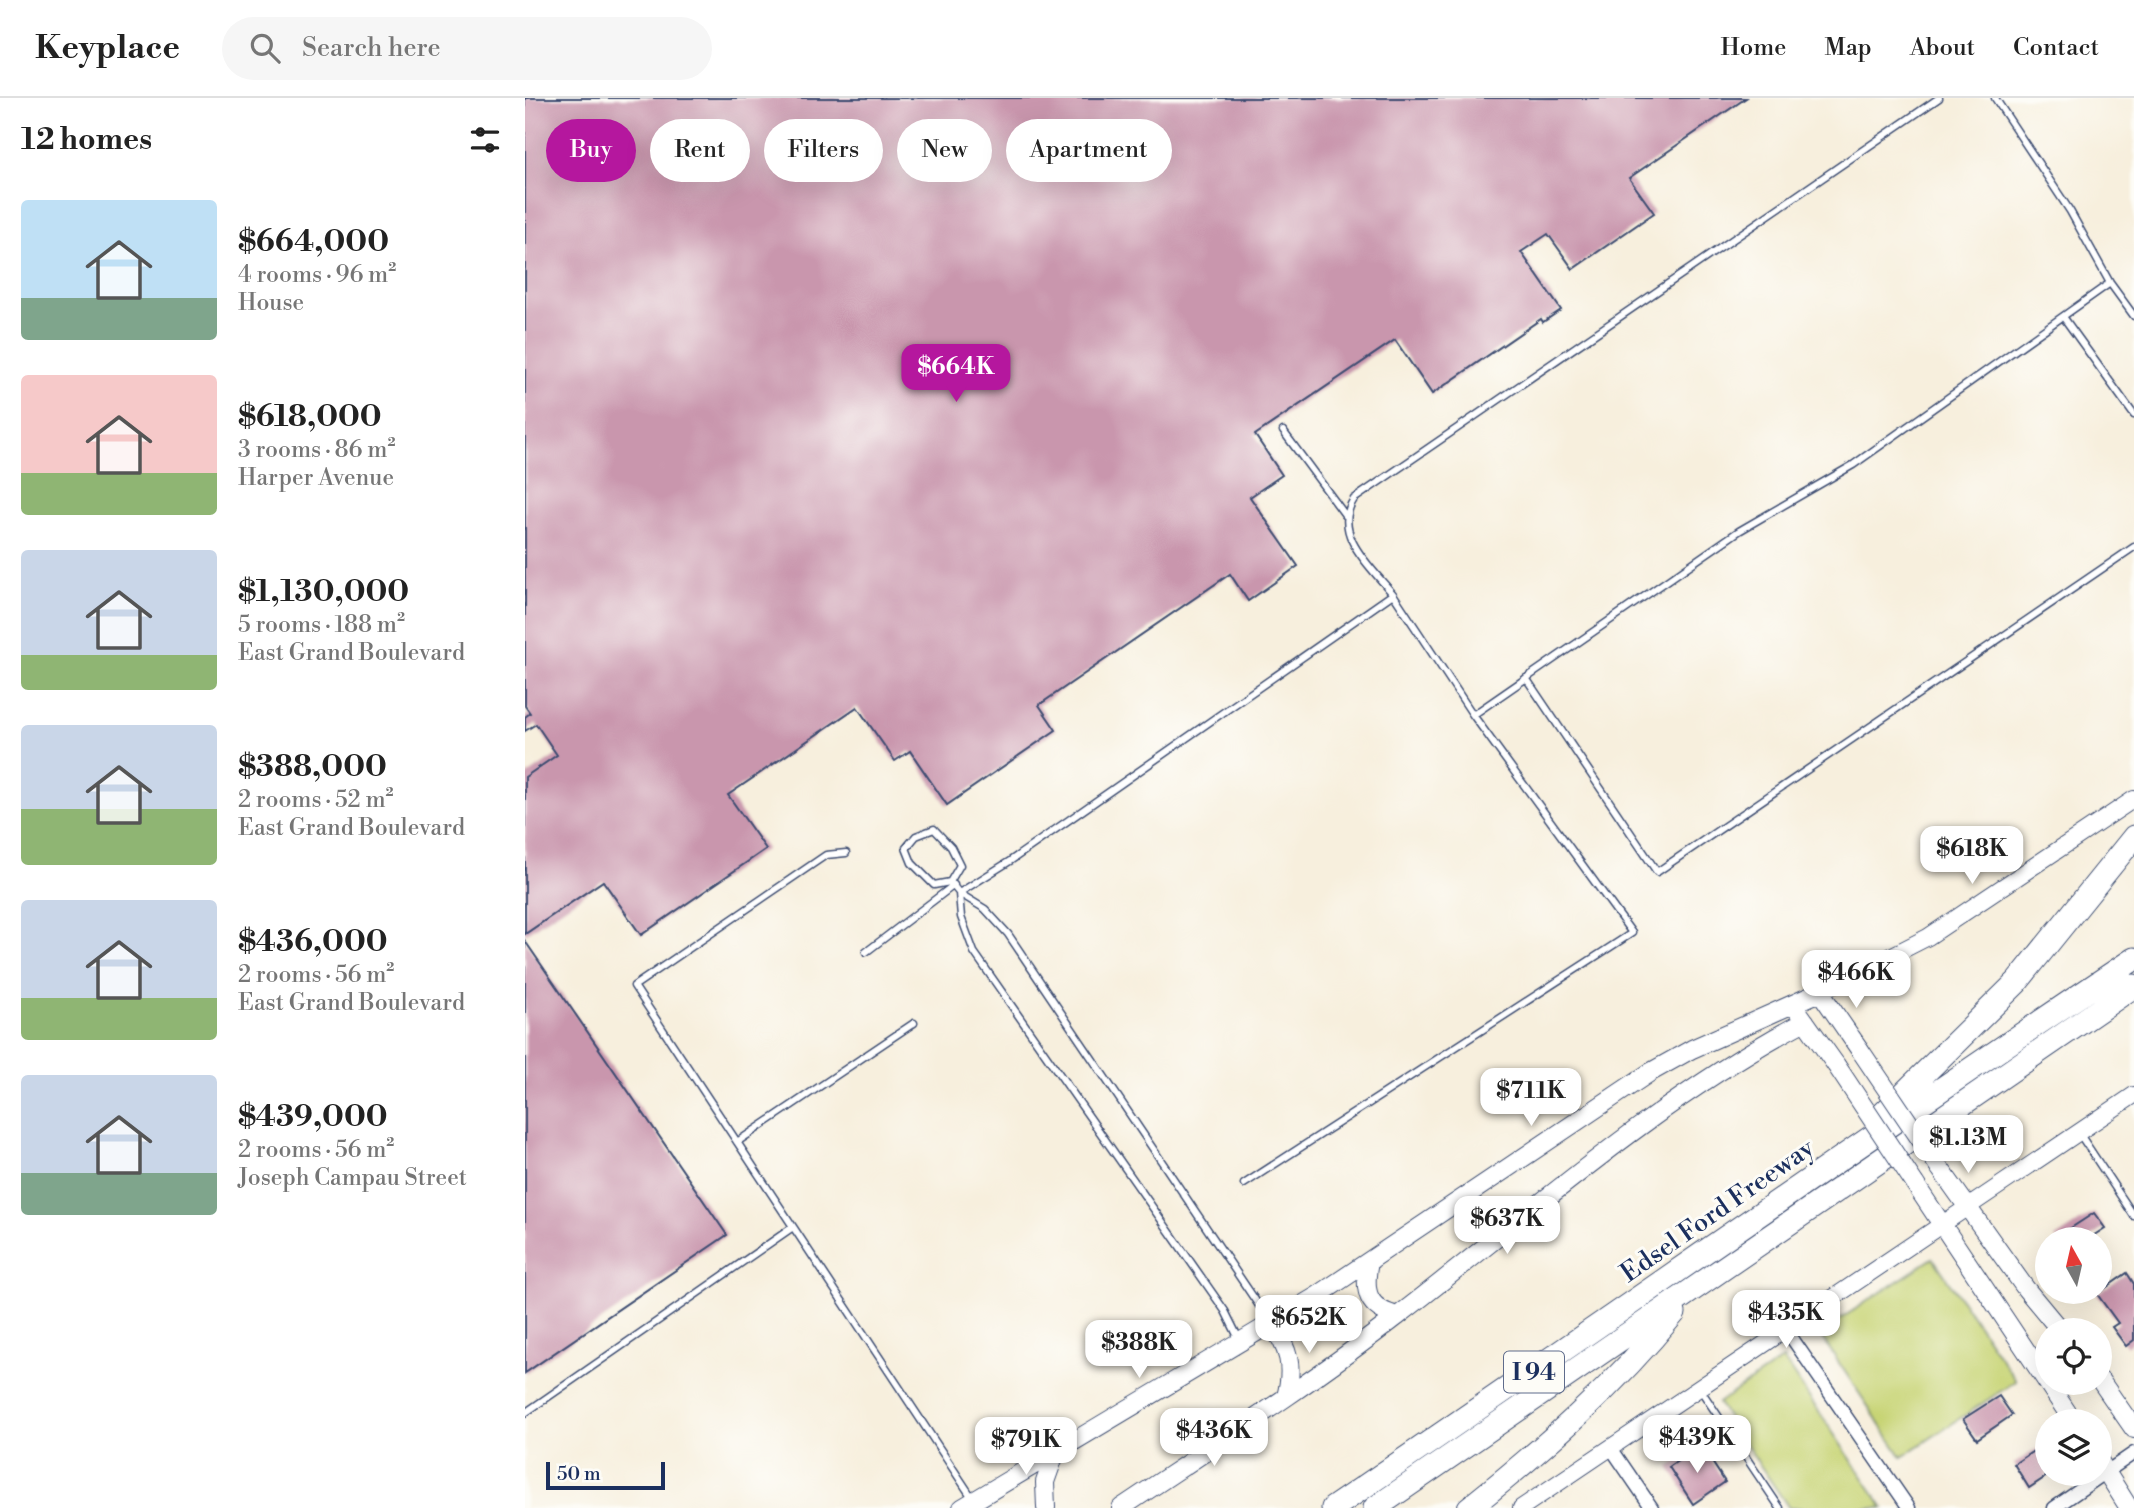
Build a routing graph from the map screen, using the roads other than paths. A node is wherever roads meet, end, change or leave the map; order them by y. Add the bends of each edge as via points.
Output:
1 (1939, 98) edge
2 (1995, 98) edge
3 (2110, 283) junction
4 (2134, 316) edge
5 (2064, 318) junction
6 (2134, 415) edge
7 (1283, 431) dead end
8 (1345, 515) junction
9 (2134, 547) edge
10 (1393, 594) junction
11 (1526, 678) junction
12 (1473, 715) junction
13 (2134, 799) edge
14 (2134, 837) edge
15 (846, 853) dead end
16 (952, 884) junction
17 (959, 893) junction
18 (866, 952) dead end
19 (2134, 959) edge
20 (2134, 986) edge
21 (1820, 992) junction
22 (1793, 1004) junction
23 (1805, 1021) junction
24 (914, 1023) dead end
25 (2134, 1095) edge
26 (2079, 1133) junction
27 (737, 1142) junction
28 (1843, 1156) junction
29 (1244, 1184) dead end
30 (1966, 1206) junction
31 (2134, 1216) edge
32 (1941, 1222) junction
33 (793, 1227) junction
34 (1369, 1262) junction
35 (1691, 1292) junction
36 (1398, 1316) junction
37 (2051, 1318) edge
38 (1271, 1323) junction
39 (1785, 1328) junction
40 (1240, 1342) junction
41 (1700, 1389) junction
42 (2110, 1395) edge
43 (1286, 1397) junction
44 (2065, 1409) edge
45 (525, 1413) edge
46 (2134, 1429) edge
47 (1611, 1448) junction
48 (1056, 1451) junction
49 (2134, 1453) edge
50 (2112, 1463) edge
51 (2112, 1481) edge
52 (2080, 1486) edge
53 (971, 1505) edge
54 (1525, 1507) edge
55 (1046, 1508) edge
56 (1121, 1508) edge
57 (1333, 1508) edge
58 (1375, 1508) edge
59 (1469, 1508) edge
60 (1652, 1508) edge
61 (1780, 1508) edge
62 (1909, 1508) edge
63 (2054, 1508) edge
64 (2129, 1508) edge

1 - 8 lane via 1354,499
2 - 3 lane via 2070,211
3 - 4 lane
3 - 5 lane
5 - 6 lane
5 - 11 lane via 1853,465 1739,531
7 - 8 lane
8 - 10 lane via 1349,538
9 - 11 lane via 1657,872
10 - 12 lane
10 - 17 lane
11 - 12 lane
12 - 29 lane via 1632,933
13 - 21 street via 1928,937
14 - 28 highway via 2017,982
15 - 27 lane via 826,855 634,986
16 - 16 lane via 960,865 951,848 934,829 916,836 907,848 912,863 934,885
16 - 17 lane
16 - 18 lane
17 - 38 lane via 985,909 1008,934
17 - 40 lane via 965,934 974,952 1225,1311
19 - 28 highway, Edsel Ford Freeway / I 94
20 - 35 highway, Edsel Ford Freeway / I 94
21 - 22 main road
21 - 30 main road, bridge
22 - 23 main road
22 - 34 main road via 1649,1073
23 - 32 main road, bridge
23 - 36 main road via 1679,1097
24 - 27 lane
25 - 26 street
26 - 30 street
26 - 31 lane
27 - 33 lane
28 - 57 highway, Edsel Ford Freeway / I 94
30 - 32 street
30 - 37 main road
32 - 39 street
32 - 44 main road
33 - 45 lane
33 - 53 lane
34 - 36 main road via 1367,1297 1377,1310
34 - 38 main road
35 - 58 highway, Edsel Ford Freeway / I 94
35 - 59 highway via 1636,1361 1534,1456
36 - 43 main road
38 - 40 main road
38 - 43 main road via 1290,1354
39 - 41 street
39 - 62 street
40 - 48 main road
41 - 47 street
41 - 61 lane
42 - 46 main road
43 - 56 main road
47 - 54 street
47 - 60 street
48 - 53 main road
48 - 55 main road via 1045,1482
49 - 50 street
51 - 64 main road
52 - 63 street

